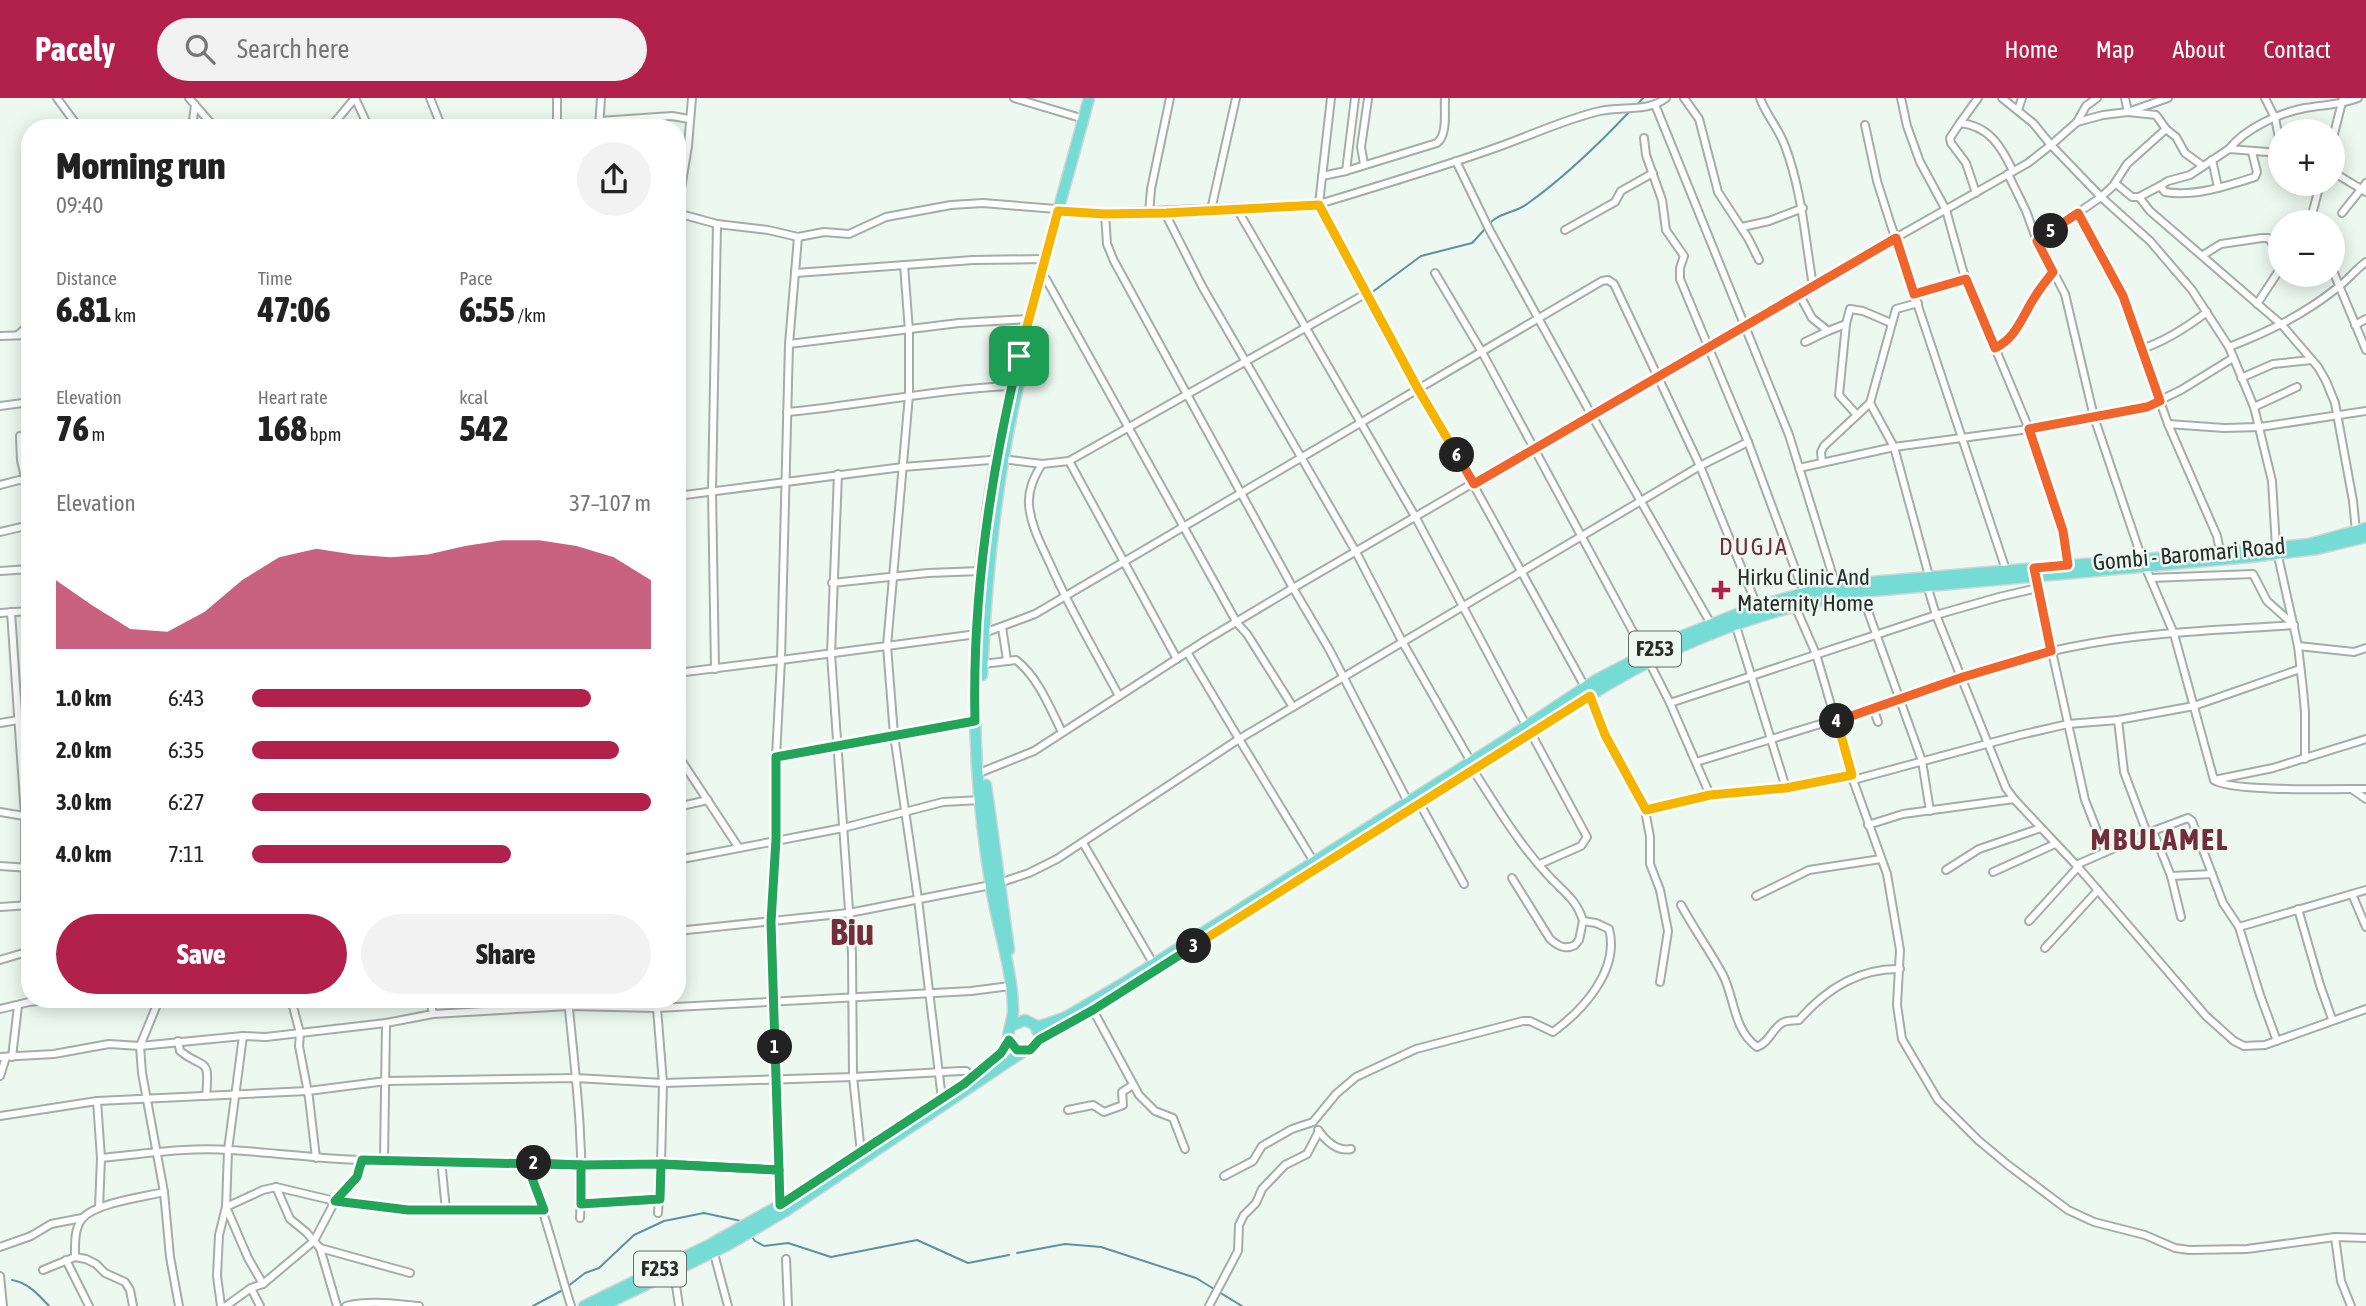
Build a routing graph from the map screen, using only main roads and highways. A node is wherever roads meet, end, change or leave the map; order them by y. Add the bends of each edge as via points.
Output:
1 (1092, 98) edge
2 (1061, 210) junction
3 (999, 460) junction
4 (2361, 529) edge
5 (2366, 537) edge
6 (2277, 551) junction
7 (2144, 563) junction
8 (2035, 572) junction
9 (1928, 580) junction
10 (980, 633) junction
11 (1646, 658) junction
12 (1472, 766) junction
13 (982, 772) junction
14 (1298, 876) junction
15 (995, 884) junction
16 (1028, 1020) junction
17 (1013, 1025) junction
18 (1037, 1027) junction
19 (1009, 1040) junction
20 (1039, 1040) junction
21 (1024, 1051) junction
22 (748, 1229) junction
23 (712, 1248) junction
24 (584, 1306) edge
25 (602, 1306) edge

1 - 2 main road
1 - 2 main road
2 - 3 main road
2 - 3 main road via 1011,386
3 - 10 main road
3 - 10 main road via 981,571
4 - 6 main road, Gombi - Baromari Road / F253
5 - 6 main road, Gombi - Baromari Road / F253
6 - 7 main road, Gombi - Baromari Road / F253
7 - 8 main road, Gombi - Baromari Road / F253
7 - 8 main road, Gombi - Baromari Road / F253 via 2068,565
8 - 9 main road, Gombi - Baromari Road / F253
8 - 9 main road, Gombi - Baromari Road / F253 via 2006,570
9 - 11 main road, Gombi - Baromari Road / F253 via 1795,606 1735,623
9 - 11 main road, Gombi - Baromari Road / F253 via 1836,586 1804,593 1711,624
10 - 13 main road
10 - 13 main road via 975,721
11 - 12 main road, Gombi - Baromari Road / F253
12 - 14 main road, Gombi - Baromari Road / F253 via 1420,804
12 - 14 main road, Gombi - Baromari Road / F253 via 1408,802
13 - 15 main road
13 - 15 main road via 981,800
14 - 18 main road, Gombi - Baromari Road / F253 via 1064,1018
14 - 20 main road, Gombi - Baromari Road / F253 via 1093,1010
15 - 16 main road via 1020,1008
15 - 17 main road
16 - 17 main road
16 - 18 main road
17 - 19 main road, F253
18 - 20 main road
19 - 21 main road
19 - 22 main road, F253 via 973,1077
20 - 21 main road, F253
21 - 22 main road, F253 via 868,1158
22 - 23 main road, F253
23 - 24 main road, F253
23 - 25 main road, F253 via 674,1272

